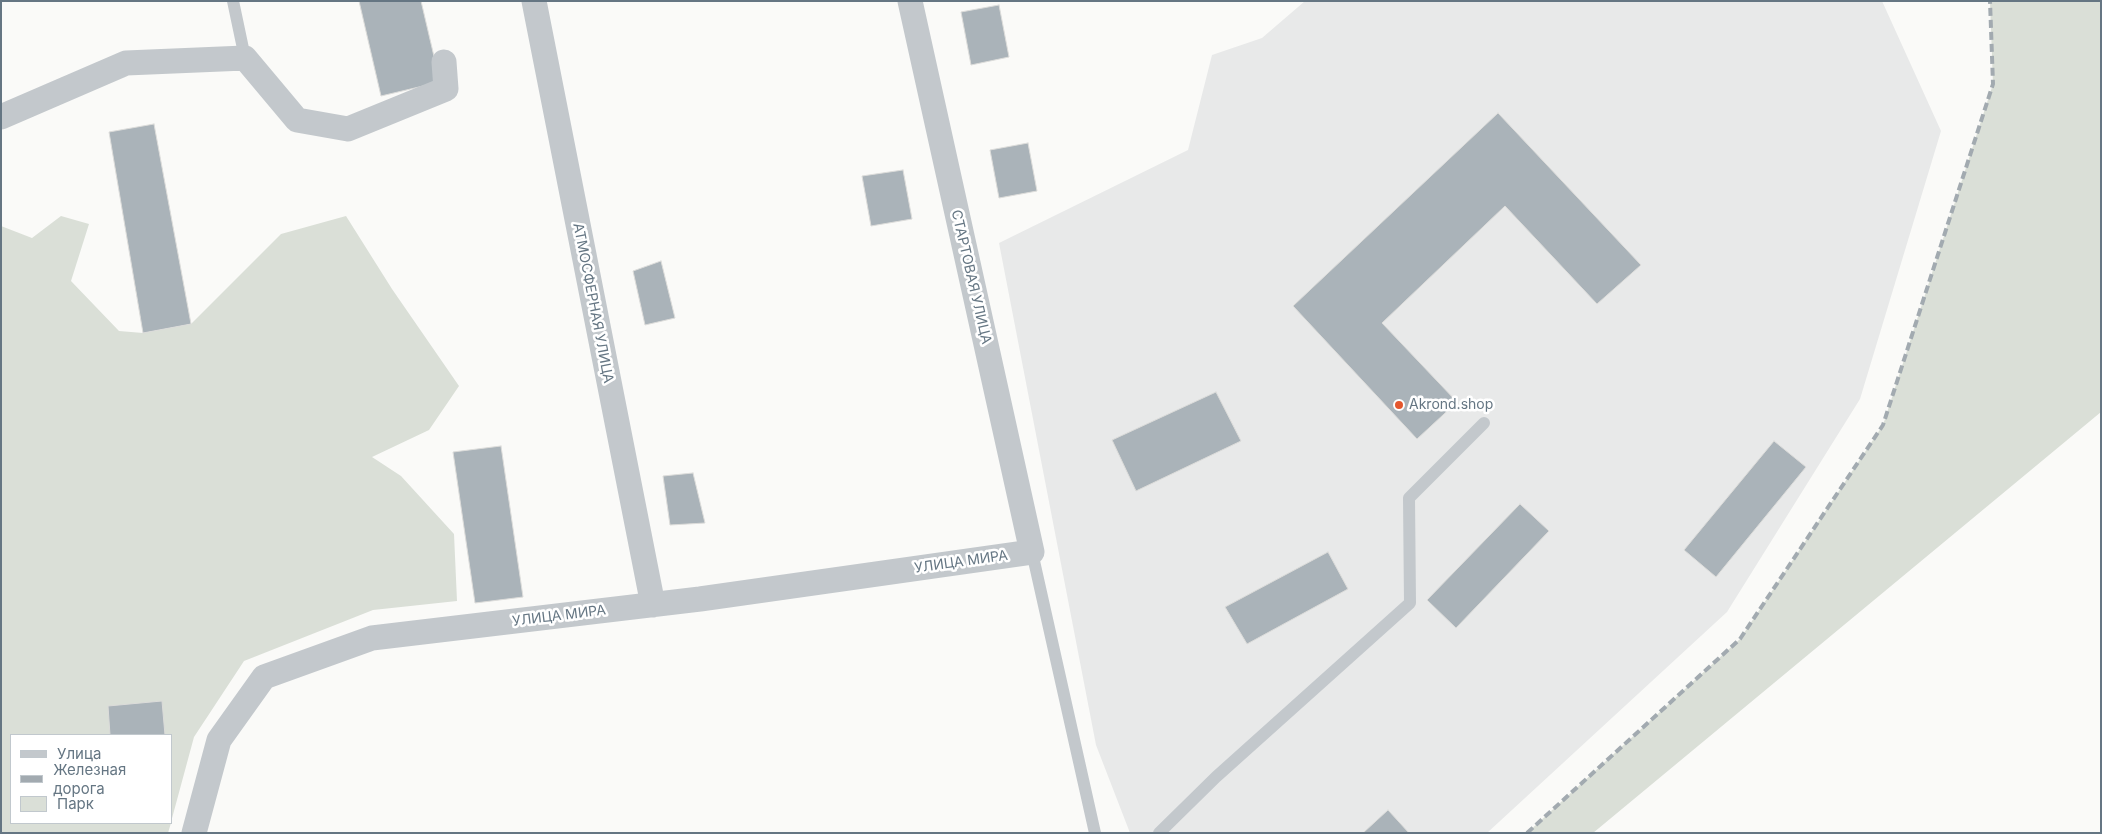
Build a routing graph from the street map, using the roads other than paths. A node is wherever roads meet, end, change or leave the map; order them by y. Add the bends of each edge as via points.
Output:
1 (233, 1) edge
2 (534, 1) edge
3 (910, 1) edge
4 (245, 58) junction
5 (444, 62) dead end
6 (1, 117) edge
7 (1484, 423) dead end
8 (1032, 552) junction
9 (653, 605) junction
10 (194, 833) edge
11 (1095, 833) edge
12 (1159, 833) edge

1 - 4 lane
2 - 9 street, АТМОСФЕРНАЯ УЛИЦА
3 - 8 street, СТАРТОВАЯ УЛИЦА
4 - 5 street via 297,120 348,129 446,90
4 - 6 street via 126,63
7 - 12 lane via 1409,498 1410,603 1216,777
8 - 9 street, УЛИЦА МИРА
8 - 11 lane
9 - 10 street, УЛИЦА МИРА via 372,638 264,677 219,740

